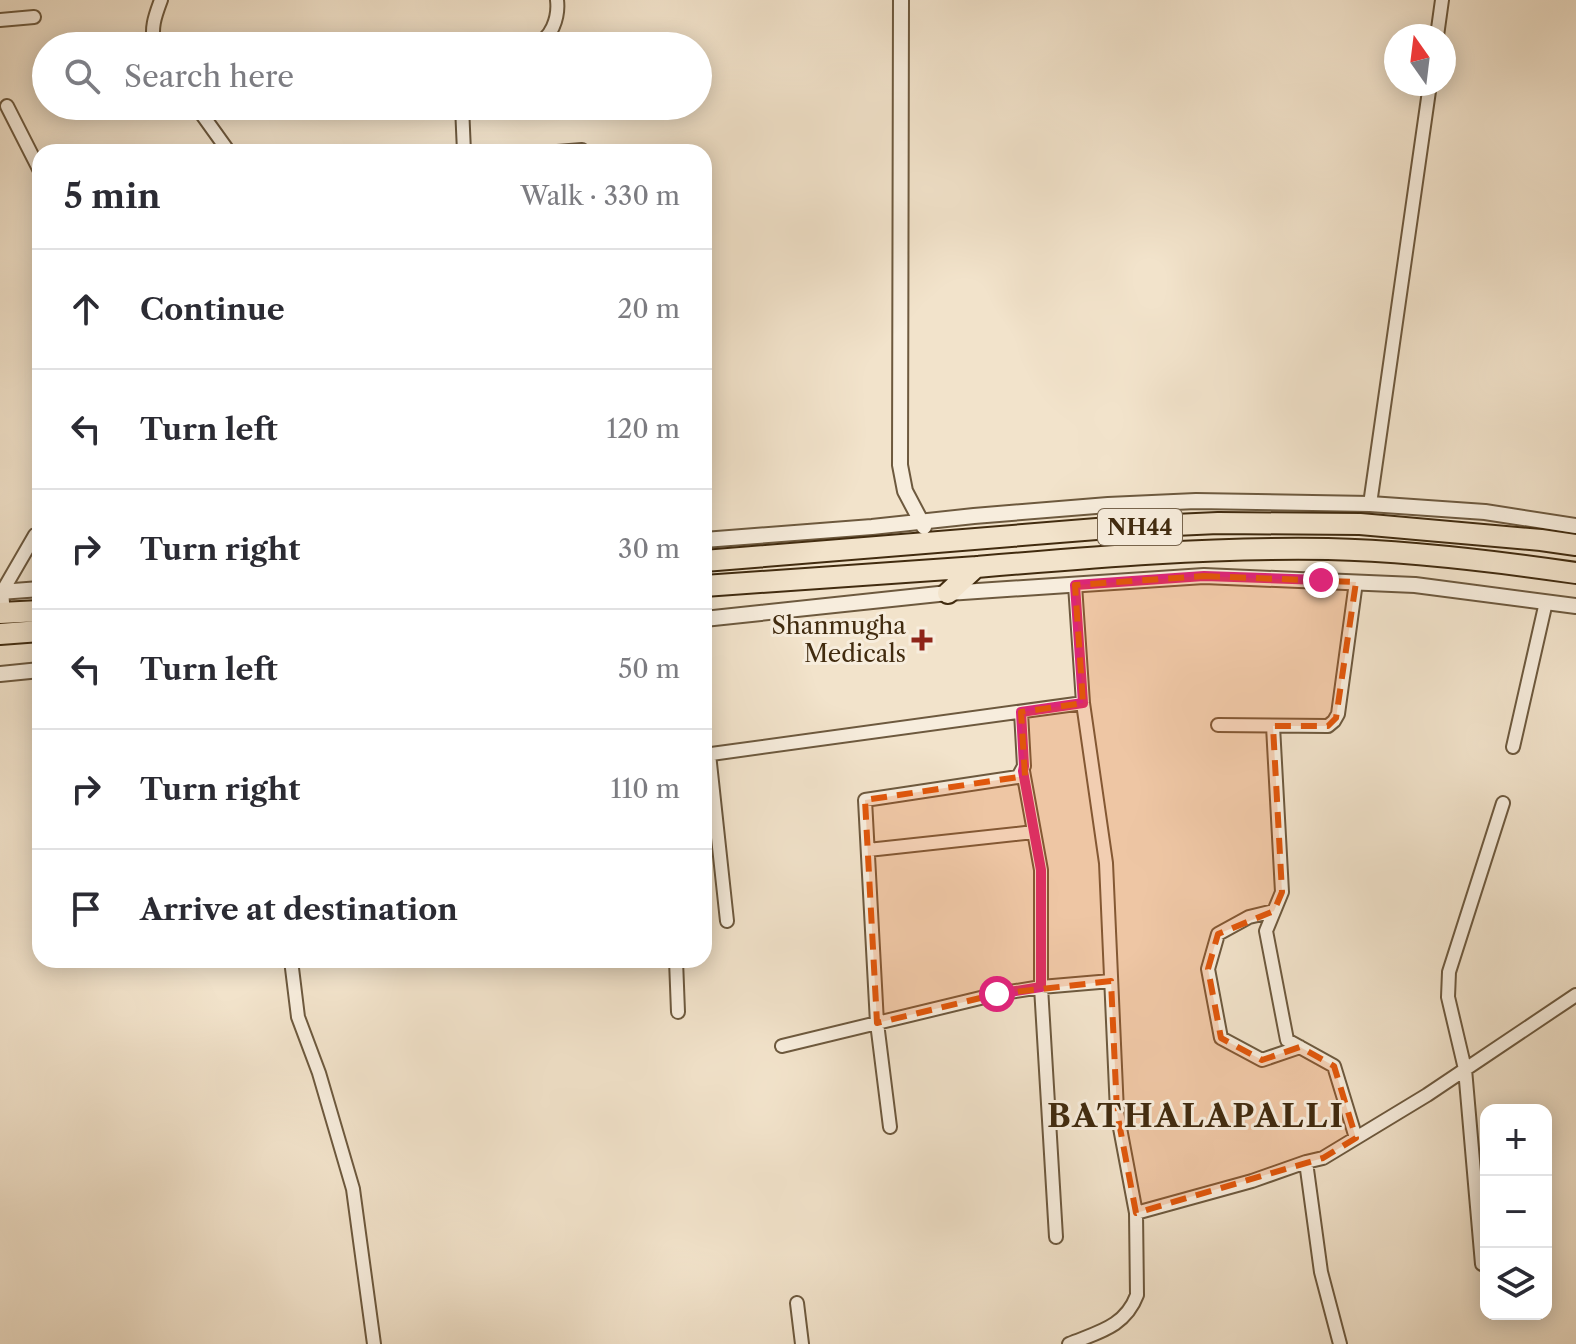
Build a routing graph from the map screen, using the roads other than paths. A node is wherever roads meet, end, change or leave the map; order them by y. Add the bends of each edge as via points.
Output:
1 (161, 0) edge
2 (557, 0) edge
3 (901, 0) edge
4 (1442, 0) edge
5 (34, 17) dead end
6 (0, 20) edge
7 (1439, 24) edge
8 (153, 32) edge
9 (550, 32) edge
10 (1428, 96) edge
11 (7, 106) dead end
12 (206, 120) edge
13 (463, 120) edge
14 (223, 144) edge
15 (464, 144) edge
16 (32, 155) edge
17 (1370, 504) junction
18 (920, 521) junction
19 (1576, 526) edge
20 (712, 539) edge
21 (32, 541) edge
22 (934, 543) junction
23 (1576, 545) edge
24 (712, 560) edge
25 (976, 567) junction
26 (1576, 573) edge
27 (1356, 582) junction
28 (712, 585) edge
29 (1075, 585) junction
30 (32, 592) edge
31 (948, 593) junction
32 (2, 602) edge
33 (1546, 602) junction
34 (1576, 606) edge
35 (32, 609) edge
36 (712, 618) edge
37 (32, 632) edge
38 (0, 634) edge
39 (32, 671) edge
40 (0, 674) edge
41 (1083, 703) junction
42 (1021, 712) junction
43 (1218, 725) dead end
44 (1273, 726) junction
45 (1513, 747) dead end
46 (712, 753) edge
47 (1023, 771) junction
48 (712, 796) edge
49 (1503, 803) dead end
50 (1034, 832) junction
51 (868, 850) junction
52 (1274, 911) junction
53 (727, 921) dead end
54 (292, 968) edge
55 (676, 968) edge
56 (1111, 981) junction
57 (1041, 987) junction
58 (1576, 995) edge
59 (678, 1012) dead end
60 (877, 1023) junction
61 (782, 1046) dead end
62 (1300, 1047) junction
63 (1465, 1069) junction
64 (890, 1127) dead end
65 (1356, 1138) junction
66 (1306, 1162) junction
67 (1136, 1213) junction
68 (1056, 1237) dead end
69 (1481, 1248) edge
70 (797, 1303) dead end
71 (374, 1344) edge
72 (802, 1344) edge
73 (1069, 1344) edge
74 (1340, 1344) edge

1 - 8 street
2 - 9 street
3 - 18 street via 900,465 905,491
4 - 7 street
5 - 6 street
10 - 17 street
11 - 16 street
12 - 14 street
13 - 15 street
17 - 18 street via 1196,501
17 - 19 street via 1485,512
18 - 20 street
18 - 22 street
21 - 32 street
22 - 23 highway, NH44 via 1109,528 1283,523 1360,524
22 - 24 highway, NH44
25 - 26 highway, NH44 via 1200,550 1329,549
25 - 28 highway, NH44
25 - 31 highway
27 - 29 street via 1204,576
27 - 33 street
27 - 44 street via 1336,718 1328,726
29 - 31 street
29 - 41 street
30 - 32 street
31 - 36 street
32 - 35 highway
33 - 34 street
33 - 45 street
37 - 38 highway
39 - 40 street
41 - 42 street
41 - 56 street via 1106,863
42 - 46 street
42 - 47 street
43 - 44 street
44 - 52 street via 1282,892
47 - 50 street
47 - 51 street via 1018,777 865,800
48 - 53 street
49 - 63 street via 1449,972 1448,997
50 - 51 street
50 - 57 street via 1041,870
51 - 60 street
52 - 62 street via 1266,931 1287,1040
52 - 62 street via 1218,934 1208,969 1221,1038 1262,1060
54 - 71 street via 298,1017 353,1189
55 - 59 street
56 - 57 street
56 - 67 street via 1117,1112
57 - 60 street
57 - 68 street
58 - 63 street
60 - 61 street
60 - 64 street
62 - 65 street via 1334,1066
63 - 65 street
63 - 69 street
65 - 66 street
66 - 67 street
66 - 74 street via 1321,1272
67 - 73 street via 1135,1300 1113,1326
70 - 72 street

